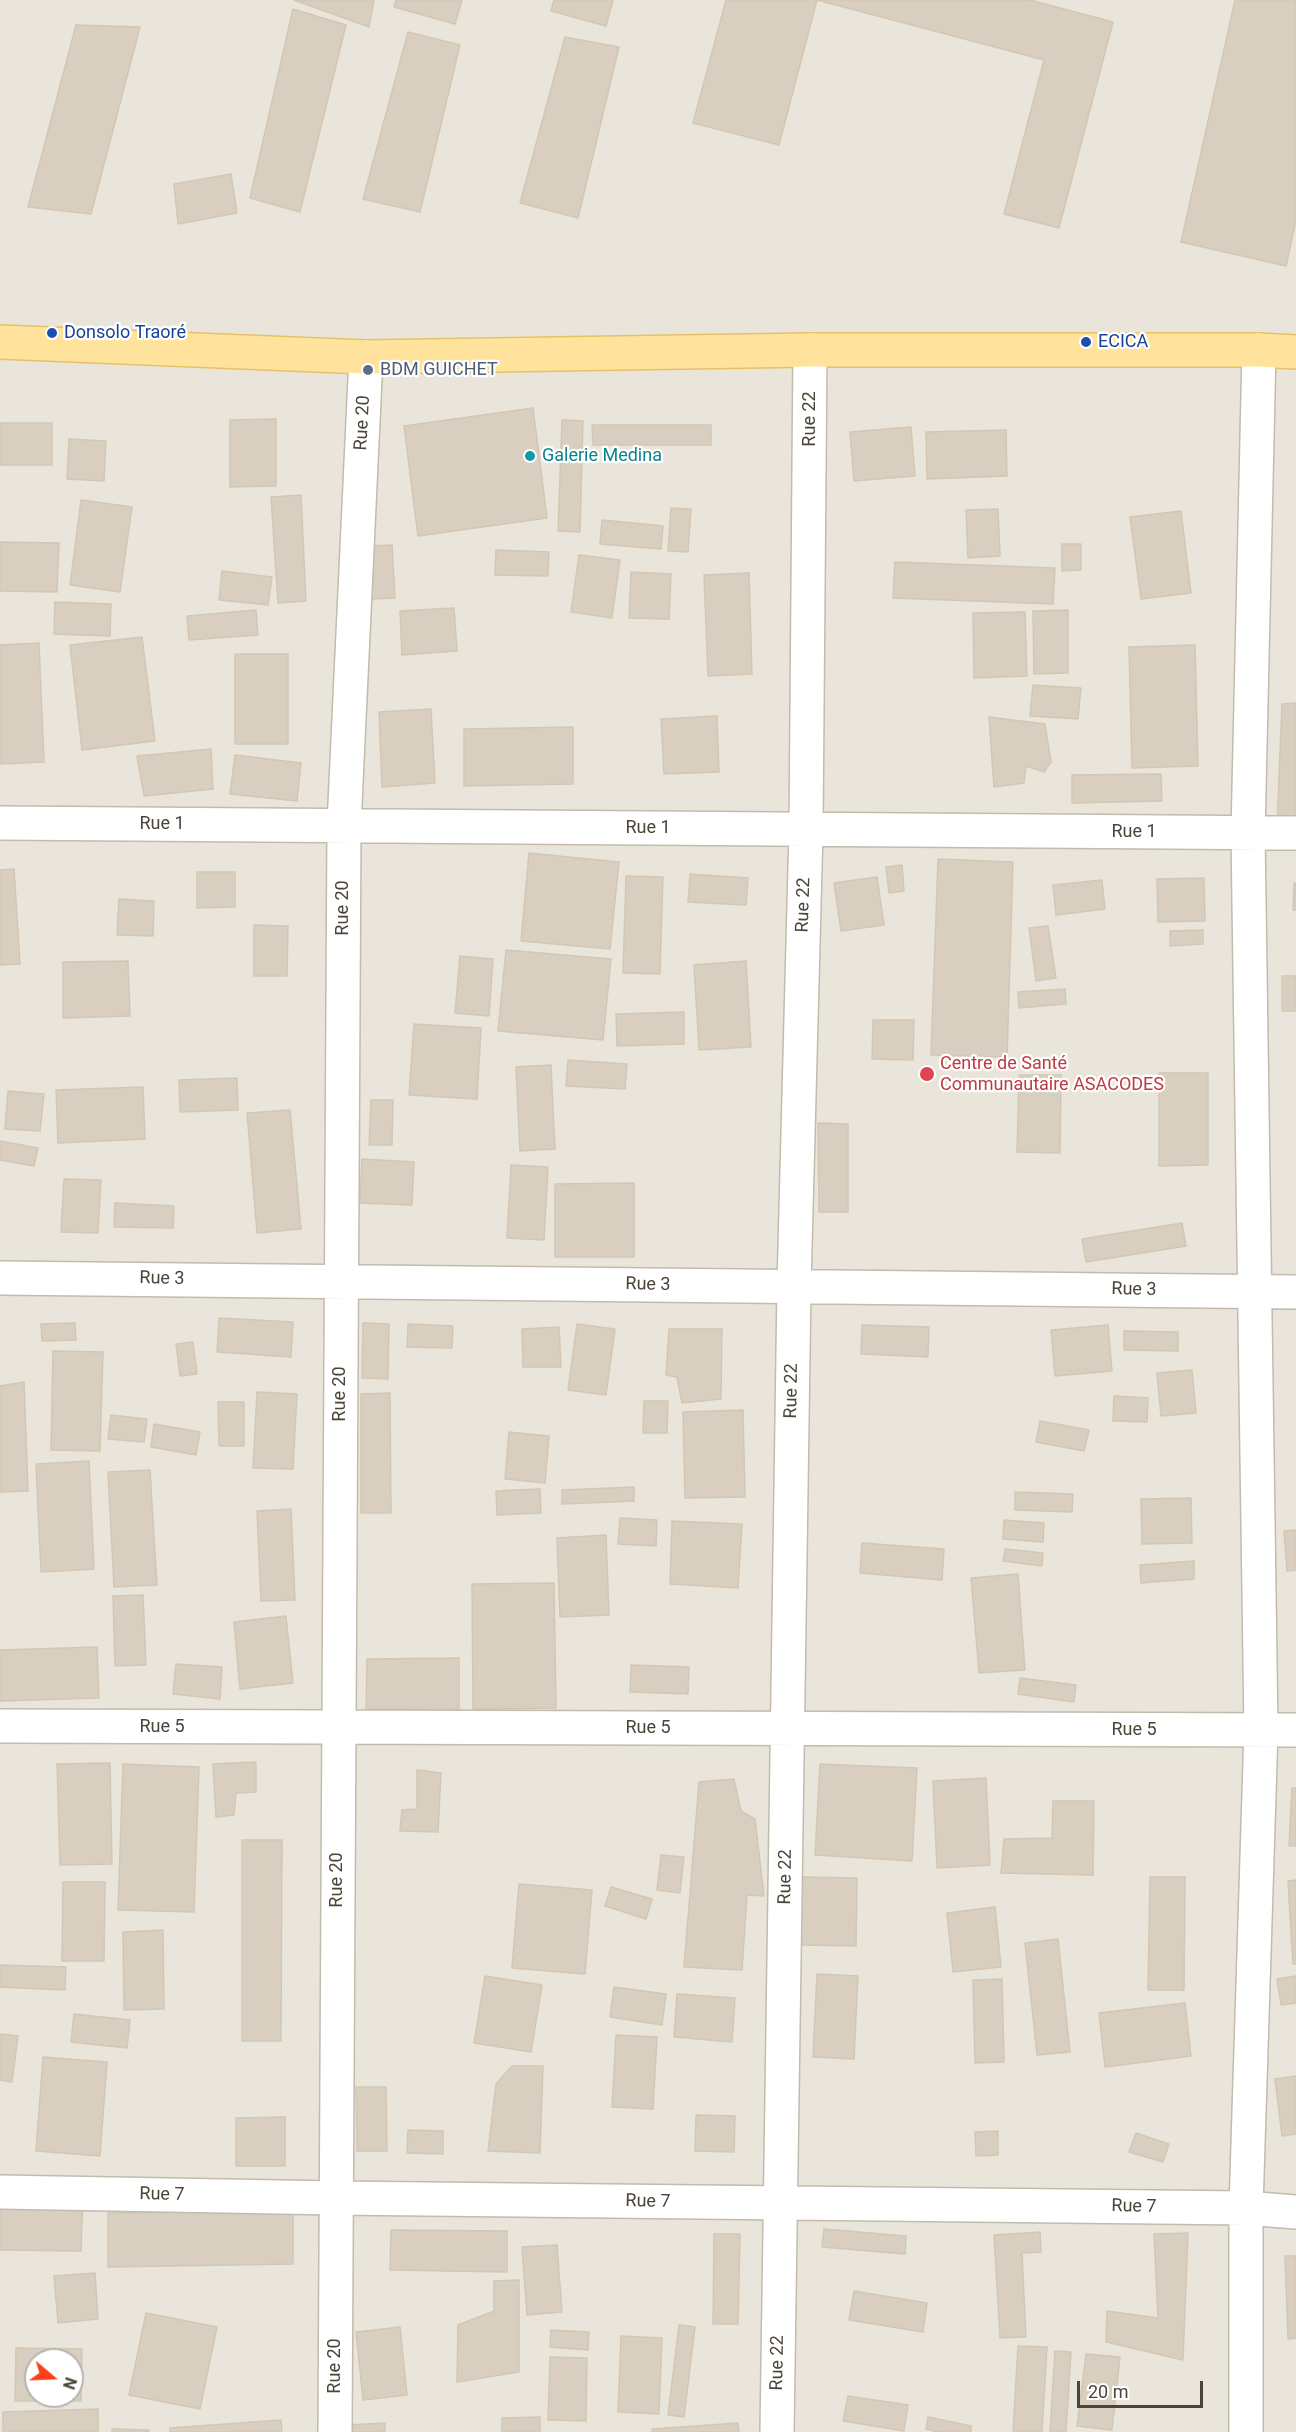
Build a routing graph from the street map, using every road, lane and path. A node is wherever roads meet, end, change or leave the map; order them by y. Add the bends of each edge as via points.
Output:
1 (0, 342) edge
2 (810, 350) junction
3 (1259, 350) junction
4 (1296, 352) edge
5 (366, 357) junction
6 (0, 823) edge
7 (344, 825) junction
8 (806, 829) junction
9 (1248, 833) junction
10 (1296, 833) edge
11 (0, 1278) edge
12 (340, 1282) junction
13 (794, 1286) junction
14 (1255, 1292) junction
15 (1296, 1292) edge
16 (0, 1726) edge
17 (338, 1727) junction
18 (788, 1729) junction
19 (1261, 1730) junction
20 (1296, 1730) edge
21 (0, 2192) edge
22 (336, 2198) junction
23 (781, 2203) junction
24 (1246, 2208) junction
25 (1296, 2212) edge
26 (335, 2432) edge
27 (777, 2432) edge
28 (1246, 2432) edge

1 - 5 main road
2 - 3 main road
2 - 5 main road
2 - 8 street, Rue 22
3 - 4 main road
3 - 9 street
5 - 7 street, Rue 20
6 - 7 street, Rue 1
7 - 8 street, Rue 1
7 - 12 street, Rue 20
8 - 9 street, Rue 1
8 - 13 street, Rue 22
9 - 10 street, Rue 1
9 - 14 street
11 - 12 street, Rue 3
12 - 13 street, Rue 3
12 - 17 street, Rue 20
13 - 14 street, Rue 3
13 - 18 street, Rue 22
14 - 15 street, Rue 3
14 - 19 street
16 - 17 street, Rue 5
17 - 18 street, Rue 5
17 - 22 street, Rue 20
18 - 19 street, Rue 5
18 - 23 street, Rue 22
19 - 20 street, Rue 5
19 - 24 street
21 - 22 street, Rue 7
22 - 23 street, Rue 7
22 - 26 street, Rue 20
23 - 24 street, Rue 7
23 - 27 street, Rue 22
24 - 25 street, Rue 7
24 - 28 street

